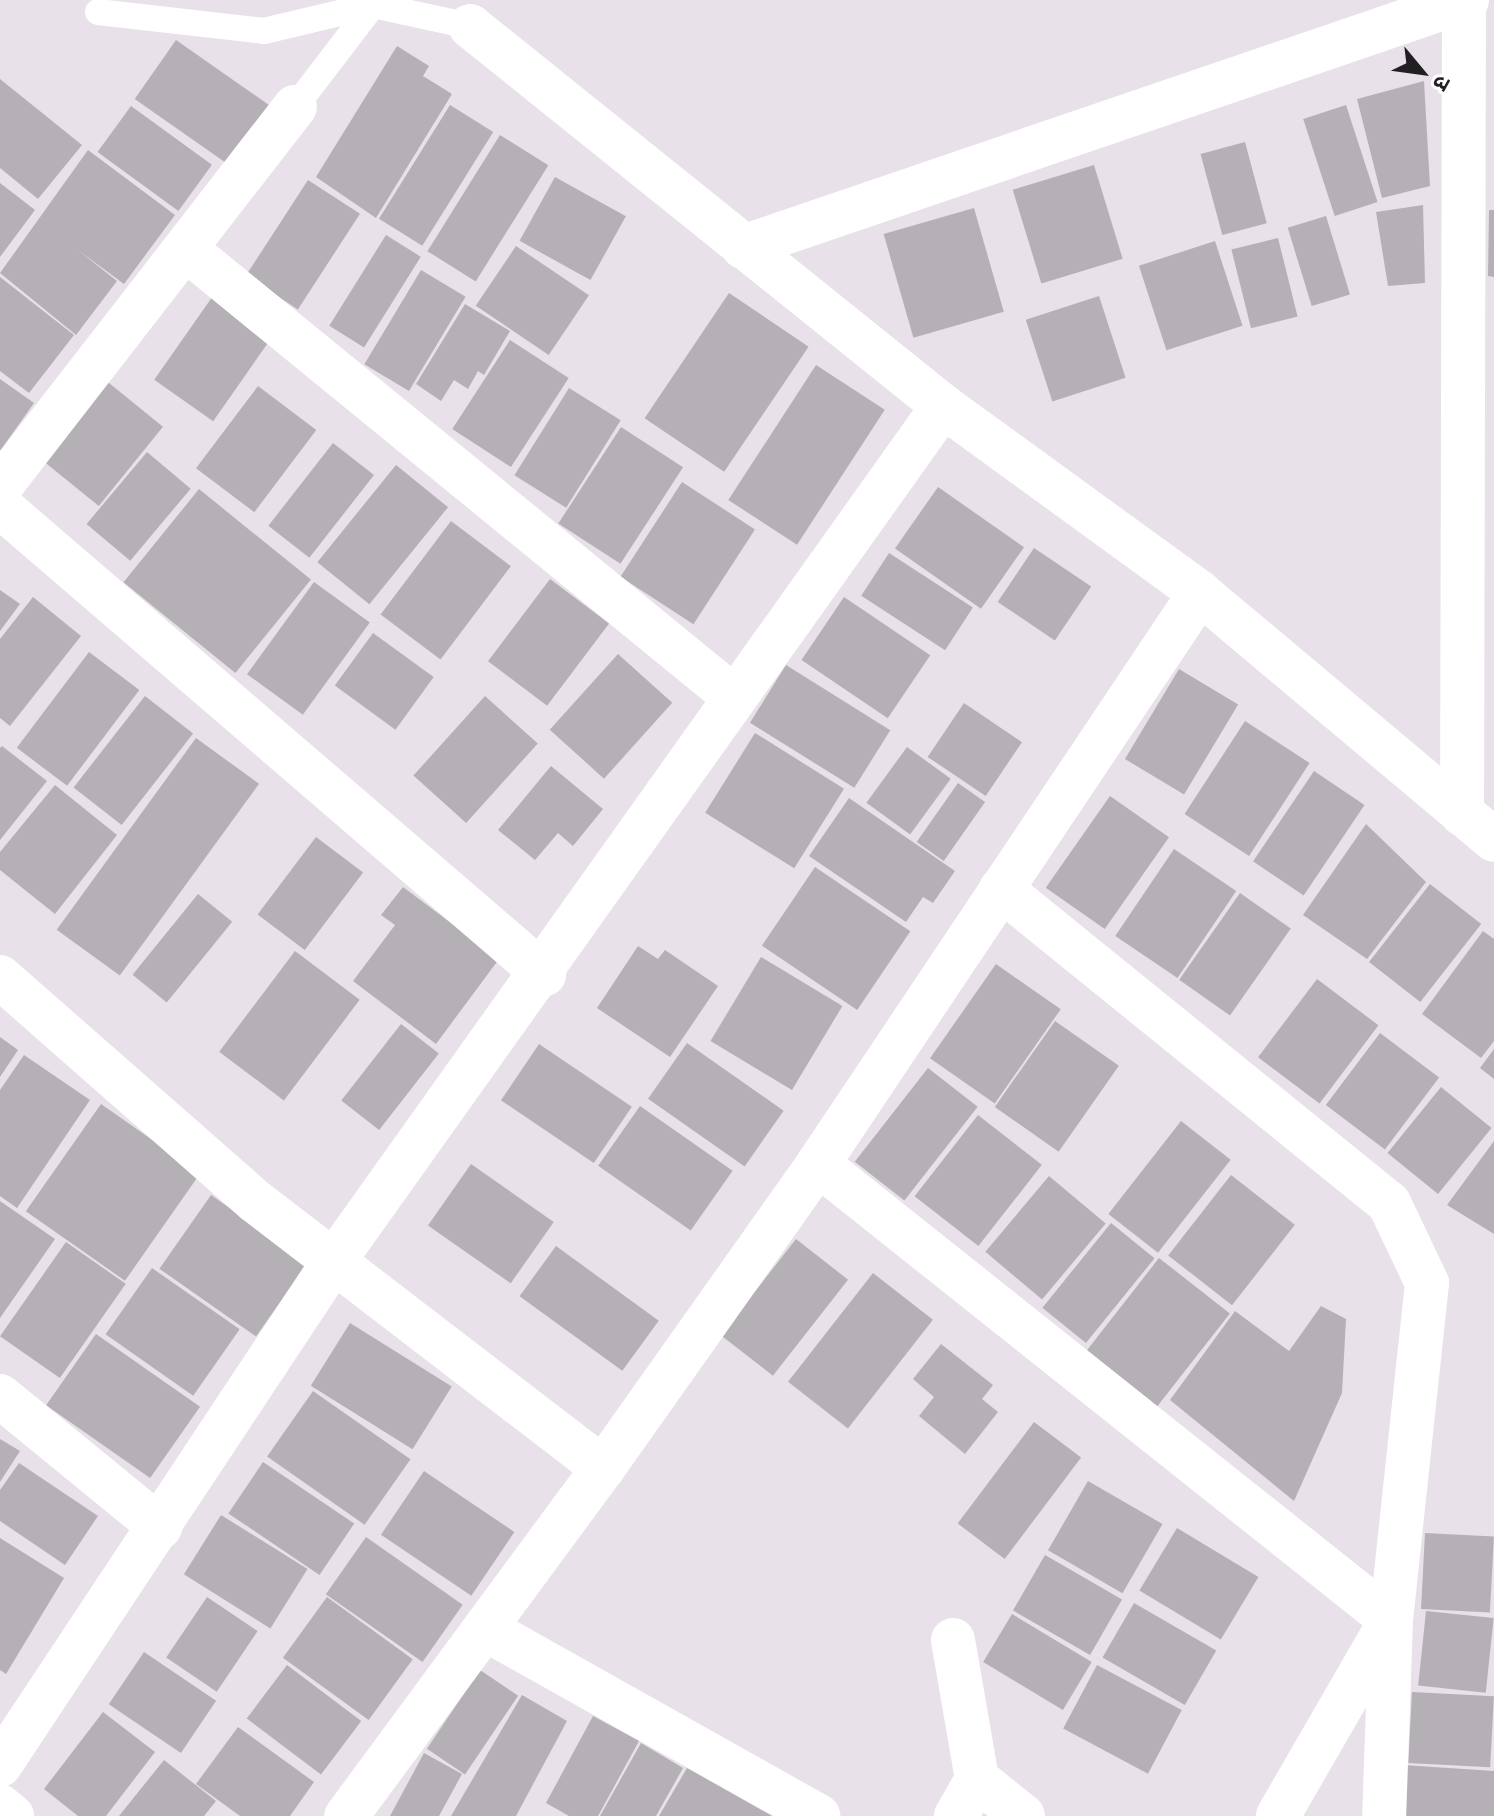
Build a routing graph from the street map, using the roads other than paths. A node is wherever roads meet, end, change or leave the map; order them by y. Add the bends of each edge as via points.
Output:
1 (1466, 0) edge
2 (373, 5) junction
3 (98, 12) dead end
4 (470, 26) joint
5 (295, 107) joint
6 (743, 247) junction
7 (188, 251) junction
8 (943, 406) junction
9 (0, 487) edge
10 (0, 506) edge
11 (1200, 593) junction
12 (734, 697) junction
13 (1478, 827) edge
14 (1001, 889) junction
15 (544, 974) junction
16 (0, 977) edge
17 (818, 1164) junction
18 (334, 1261) junction
19 (0, 1396) edge
20 (603, 1468) junction
21 (160, 1527) junction
22 (1391, 1620) junction
23 (487, 1630) junction
24 (953, 1640) dead end
25 (0, 1765) edge
26 (967, 1798) edge
27 (0, 1806) edge
28 (12, 1816) edge
29 (346, 1816) edge
30 (818, 1816) edge
31 (1023, 1816) edge
32 (1278, 1816) edge
33 (1384, 1816) edge

1 - 6 street
1 - 13 street
2 - 3 lane via 264,31
2 - 4 lane
2 - 5 lane
4 - 6 street
5 - 7 street
6 - 8 street
7 - 9 street
7 - 12 street
8 - 11 street via 954,408
8 - 12 street
10 - 15 street
11 - 13 street
11 - 14 street
12 - 15 street
14 - 17 street
14 - 22 street via 1389,1203 1427,1283 1416,1438
15 - 18 street
16 - 18 street
17 - 20 street
17 - 22 street
18 - 20 street
18 - 21 street
19 - 21 street
20 - 23 street
21 - 25 street
22 - 32 street
22 - 33 street
23 - 29 street
23 - 30 street
24 - 26 street
26 - 31 street
27 - 28 street

